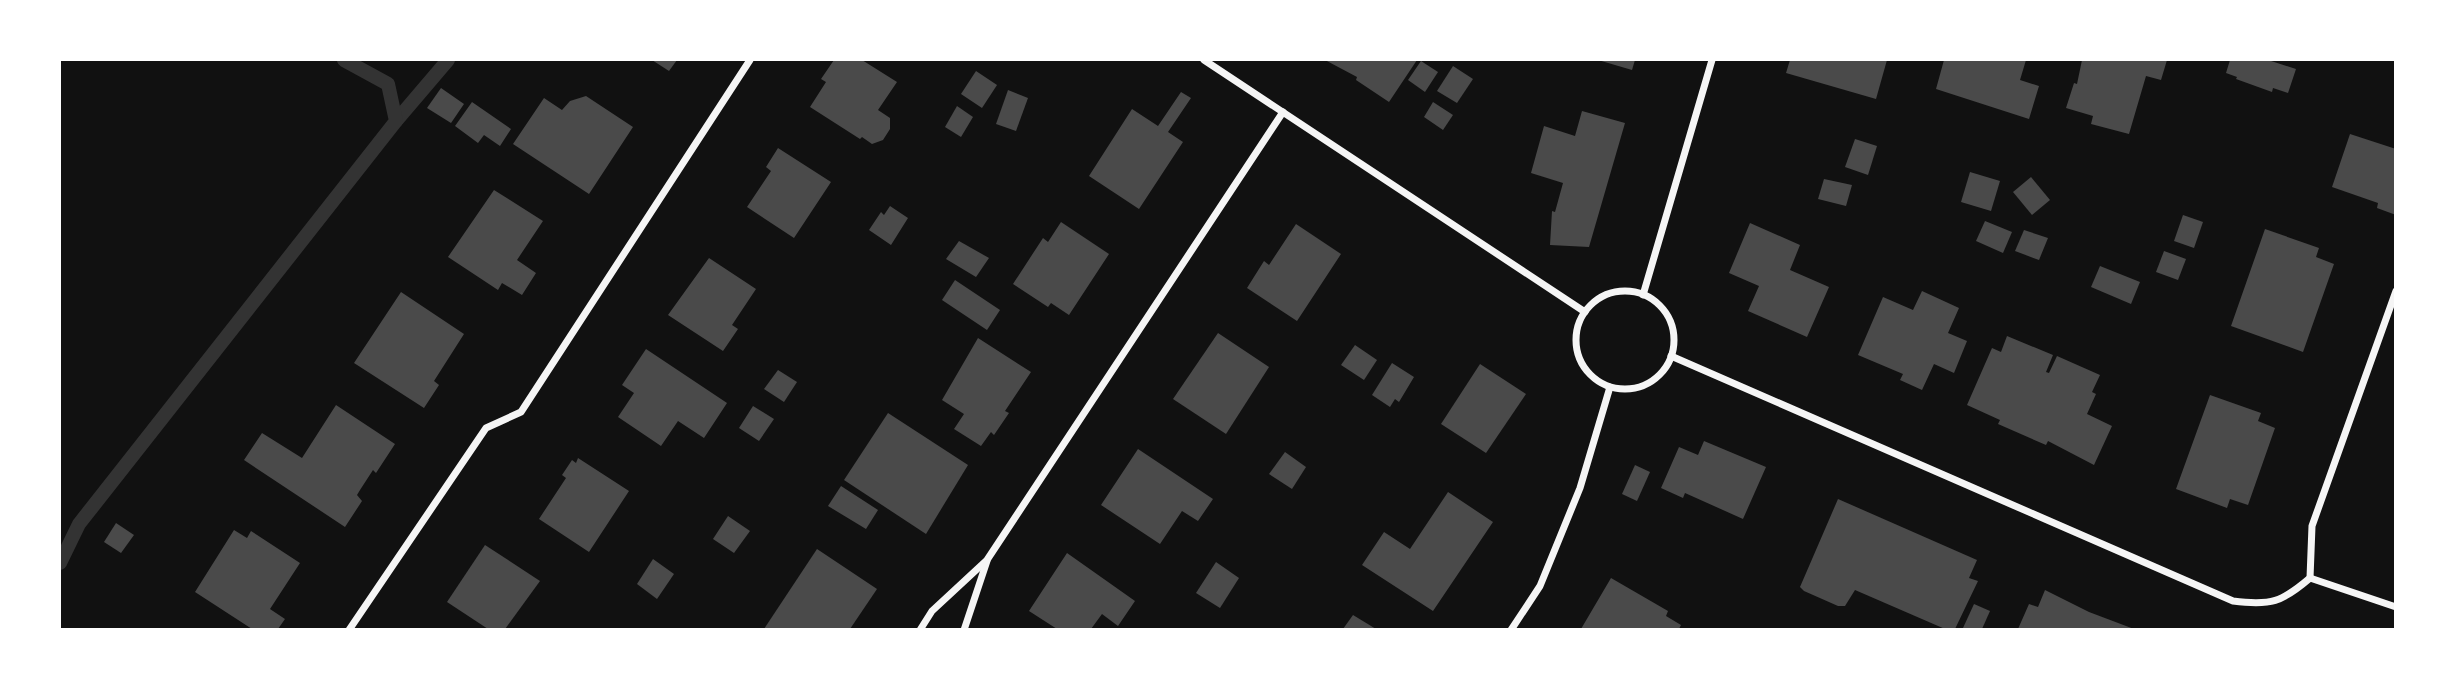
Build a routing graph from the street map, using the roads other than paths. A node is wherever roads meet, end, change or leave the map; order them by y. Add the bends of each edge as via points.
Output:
1 (750, 60) edge
2 (1204, 60) edge
3 (1712, 60) edge
4 (1283, 112) junction
5 (2396, 291) edge
6 (1643, 295) junction
7 (1585, 312) junction
8 (1671, 356) junction
9 (1610, 387) junction
10 (987, 560) junction
11 (2310, 578) junction
12 (2396, 607) edge
13 (349, 629) edge
14 (920, 629) edge
15 (964, 629) edge
16 (1511, 629) edge

1 - 13 street via 521,412 486,428
2 - 4 street
3 - 6 street
4 - 7 street
4 - 10 street
5 - 11 street via 2312,526
6 - 7 street via 1608,294
6 - 8 street via 1664,309 1671,324
7 - 9 street via 1577,327 1579,358 1592,377
8 - 9 street via 1649,382 1624,389
8 - 11 street via 2233,601 2270,604
9 - 16 street via 1580,488 1545,573
10 - 14 street via 932,611
10 - 15 street
11 - 12 street

